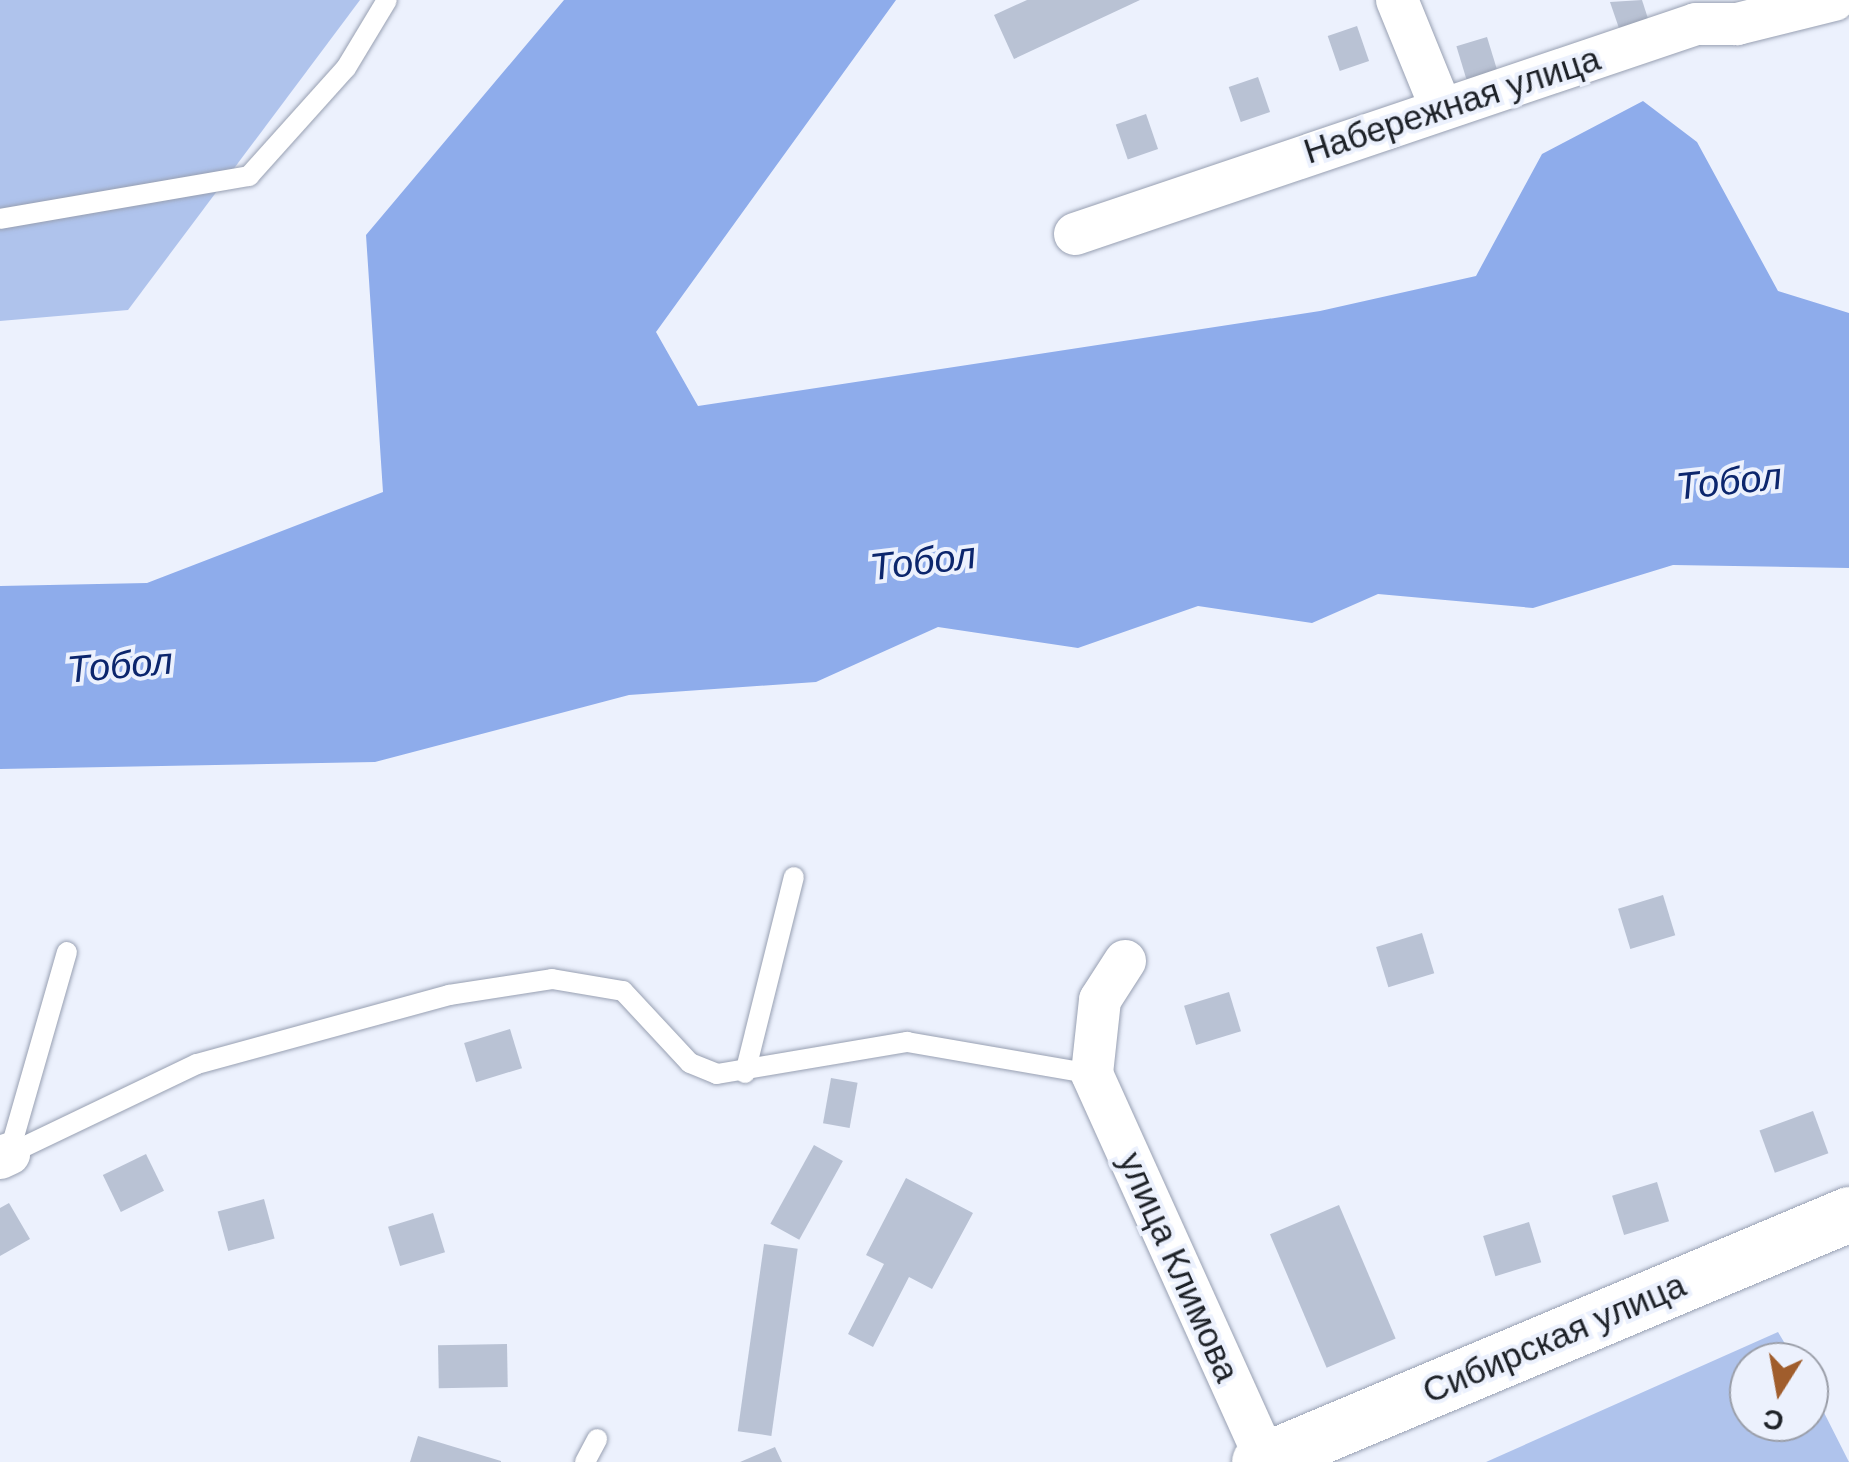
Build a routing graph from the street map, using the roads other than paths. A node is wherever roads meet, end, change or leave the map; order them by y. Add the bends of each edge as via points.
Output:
1 (388, 0) edge
2 (1397, 0) edge
3 (1834, 0) edge
4 (1691, 12) edge
5 (1442, 108) junction
6 (0, 219) edge
7 (1076, 234) dead end
8 (794, 877) dead end
9 (67, 952) dead end
10 (1125, 960) dead end
11 (746, 1073) junction
12 (1092, 1074) junction
13 (4, 1156) edge
14 (1849, 1214) edge
15 (597, 1439) dead end
16 (1262, 1460) edge
17 (585, 1462) edge

1 - 6 lane via 346,68 249,176
2 - 5 street
3 - 4 street, Набережная улица via 1738,24
4 - 5 street, Набережная улица
5 - 7 street, Набережная улица
8 - 11 lane
9 - 13 lane
10 - 12 street via 1100,1000
11 - 12 lane via 831,1048 907,1042
11 - 13 lane via 690,1064 623,991 552,979 449,995 197,1064
12 - 16 street, улица Климова
14 - 16 street, Сибирская улица
15 - 17 lane

